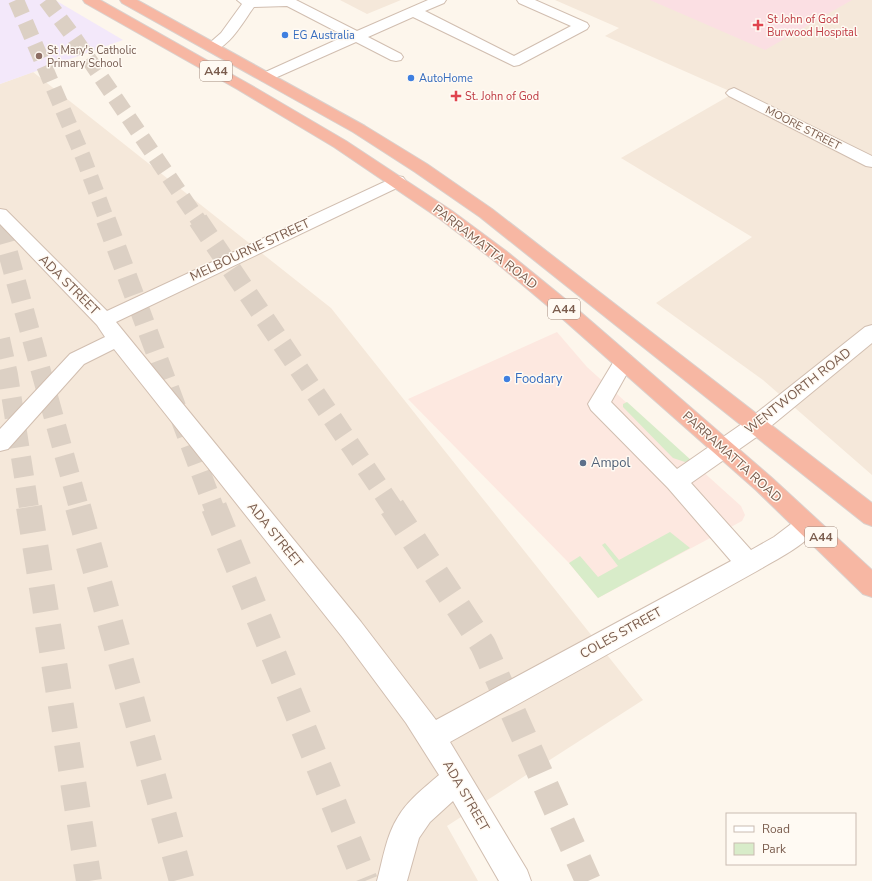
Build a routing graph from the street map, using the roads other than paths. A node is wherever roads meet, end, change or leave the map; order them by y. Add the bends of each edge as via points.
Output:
1 (90, 0) edge
2 (127, 0) edge
3 (439, 0) edge
4 (524, 0) edge
5 (247, 2) edge
6 (413, 12) junction
7 (358, 36) junction
8 (212, 47) junction
9 (396, 57) dead end
10 (266, 77) junction
11 (734, 93) dead end
12 (872, 162) edge
13 (397, 181) junction
14 (0, 214) edge
15 (104, 320) junction
16 (872, 332) edge
17 (118, 340) junction
18 (624, 361) junction
19 (757, 425) junction
20 (0, 443) edge
21 (722, 448) junction
22 (676, 482) junction
23 (872, 516) edge
24 (807, 525) junction
25 (748, 564) junction
26 (872, 586) edge
27 (432, 737) junction
28 (456, 779) junction
29 (392, 881) edge
30 (516, 881) edge

1 - 13 highway, PARRAMATTA ROAD / A44 via 291,114
2 - 8 highway, PARRAMATTA ROAD / A44
3 - 6 street
4 - 6 street via 582,26 514,62
5 - 7 street via 289,2
5 - 8 street via 226,36
6 - 7 street
7 - 9 street
7 - 10 street
8 - 10 highway, PARRAMATTA ROAD / A44
10 - 19 highway, PARRAMATTA ROAD / A44 via 390,147 486,213
11 - 12 street, MOORE STREET
13 - 15 street, MELBOURNE STREET
13 - 18 highway, PARRAMATTA ROAD / A44 via 499,255
14 - 15 street, ADA STREET
15 - 17 street, ADA STREET
16 - 19 street, WENTWORTH ROAD
17 - 20 street via 77,359
17 - 27 street, ADA STREET via 352,630
18 - 21 highway, PARRAMATTA ROAD / A44
18 - 22 street via 600,404
19 - 21 street, WENTWORTH ROAD
19 - 23 highway, PARRAMATTA ROAD / A44
21 - 22 street, WENTWORTH ROAD
21 - 24 highway, PARRAMATTA ROAD / A44
22 - 25 street
24 - 25 street, COLES STREET via 782,544
24 - 26 highway, PARRAMATTA ROAD / A44
25 - 27 street, COLES STREET
27 - 28 street, ADA STREET
28 - 29 street via 413,821 404,836
28 - 30 street, ADA STREET

